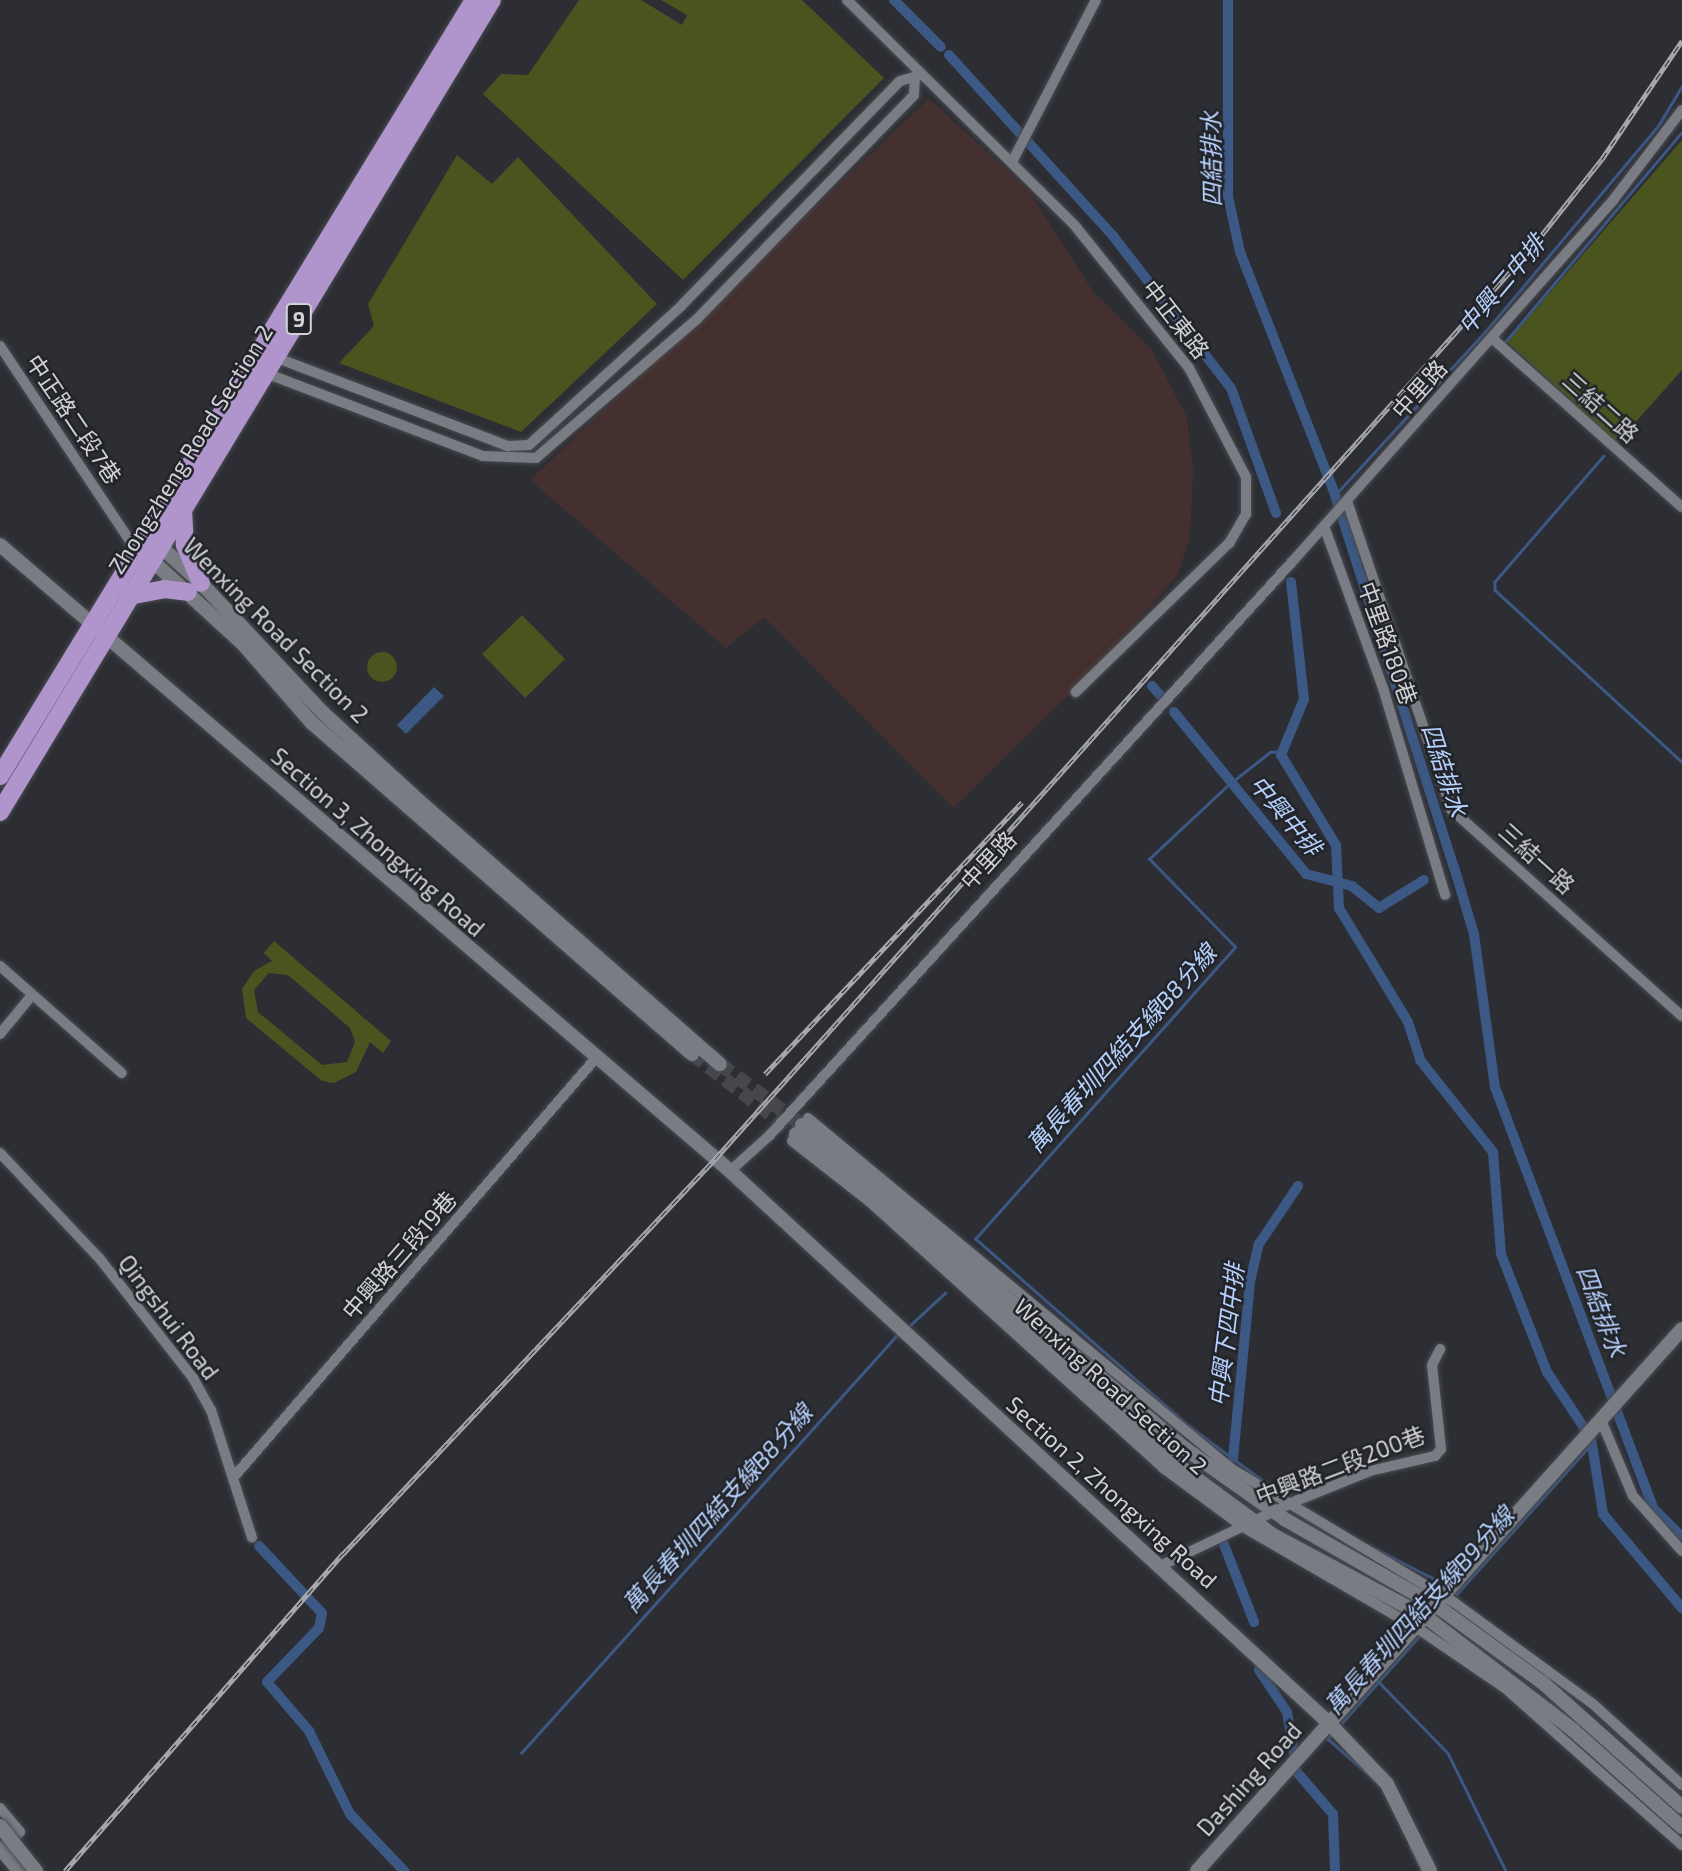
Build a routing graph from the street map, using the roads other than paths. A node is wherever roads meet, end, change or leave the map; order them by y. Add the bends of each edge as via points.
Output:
1 (474, 0) edge
2 (492, 0) edge
3 (847, 0) edge
4 (1096, 0) edge
5 (919, 75) junction
6 (1682, 110) edge
7 (1013, 160) junction
8 (1492, 338) junction
9 (0, 346) edge
10 (257, 348) junction
11 (275, 357) junction
12 (248, 365) junction
13 (265, 374) junction
14 (1347, 501) junction
15 (1682, 507) edge
16 (183, 509) junction
17 (1324, 526) junction
18 (0, 545) edge
19 (136, 550) junction
20 (157, 553) junction
21 (194, 588) junction
22 (129, 596) junction
23 (99, 632) junction
24 (1076, 692) dead end
25 (0, 776) edge
26 (0, 812) edge
27 (1445, 895) dead end
28 (0, 966) edge
29 (32, 995) junction
30 (1682, 1016) edge
31 (0, 1034) edge
32 (692, 1054) tunnel mouth
33 (596, 1059) junction
34 (720, 1064) tunnel mouth
35 (122, 1073) dead end
36 (0, 1153) edge
37 (730, 1171) junction
38 (1682, 1329) edge
39 (1440, 1349) dead end
40 (1596, 1425) junction
41 (233, 1478) junction
42 (1280, 1509) junction
43 (1248, 1524) junction
44 (252, 1538) dead end
45 (1682, 1551) edge
46 (1160, 1566) junction
47 (1441, 1601) junction
48 (1422, 1622) junction
49 (1329, 1723) junction
50 (1682, 1785) edge
51 (1682, 1807) edge
52 (0, 1808) edge
53 (0, 1826) edge
54 (1682, 1827) edge
55 (1682, 1845) edge
56 (0, 1847) edge
57 (19, 1871) edge
58 (36, 1871) edge
59 (1197, 1871) edge
60 (1430, 1871) edge

1 - 10 main road, Zhongzheng Road Section 2 / 9
2 - 11 main road, Zhongzheng Road Section 2 / 9
3 - 5 street, 中正東路
4 - 7 street
5 - 7 street, 中正東路
5 - 11 street via 900,81 681,306 529,445 495,441
5 - 13 street via 914,95 695,320 536,458 483,456
6 - 8 street, 中里路
7 - 24 street, 中正東路 via 1189,368 1236,451 1248,492 1243,523 1215,561
8 - 14 street, 中里路
8 - 15 street, 三結二路
9 - 19 street, 中正路二段7巷
10 - 11 street
10 - 12 main road, Zhongzheng Road Section 2 / 9
11 - 13 main road, Zhongzheng Road Section 2 / 9
12 - 13 street
12 - 19 main road, Zhongzheng Road Section 2 / 9
13 - 16 main road, Zhongzheng Road Section 2 / 9
14 - 17 street, 中里路
14 - 30 street, 三結一路 via 1451,809
16 - 20 main road, Zhongzheng Road Section 2 / 9
16 - 21 main road
17 - 27 street, 中里路180巷 via 1383,688
17 - 37 street, 中里路 via 770,1135
18 - 23 street, Section 3, Zhongxing Road
19 - 20 street, Wenxing Road Section 2
19 - 23 main road, Zhongzheng Road Section 2 / 9
20 - 21 street, Wenxing Road Section 2
20 - 22 main road, Zhongzheng Road Section 2 / 9
21 - 22 main road
21 - 32 street, Wenxing Road Section 2 via 312,723
21 - 34 street, Wenxing Road Section 2 via 331,721
22 - 23 main road, Zhongzheng Road Section 2 / 9
23 - 25 main road, 9
23 - 26 main road, 9
23 - 33 street, Section 3, Zhongxing Road
28 - 29 street
29 - 31 street
29 - 35 street
33 - 37 street, Section 3, Zhongxing Road
33 - 41 street, 中興路三段19巷
36 - 41 street, Qingshui Road via 100,1259 193,1378
37 - 46 street, Section 2, Zhongxing Road
38 - 40 street, Dashing Road
39 - 42 street, 中興路二段200巷 via 1432,1365 1441,1449 1435,1455 1370,1471
40 - 45 street via 1633,1496
40 - 47 street, Dashing Road
41 - 44 street, Qingshui Road
42 - 43 street, 中興路二段200巷
42 - 43 street, Wenxing Road Section 2 via 1180,1445 799,1129
42 - 47 street, Wenxing Road Section 2
43 - 46 street, 中興路二段200巷
43 - 48 street, Wenxing Road Section 2
46 - 49 street, Section 2, Zhongxing Road
47 - 48 street, Dashing Road
47 - 50 street, Wenxing Road Section 2 via 1593,1704
47 - 51 street, Wenxing Road Section 2 via 1544,1684
48 - 49 street, Dashing Road
48 - 54 street, Wenxing Road Section 2 via 1573,1730
48 - 55 street, Wenxing Road Section 2 via 1530,1707
49 - 59 street, Dashing Road
49 - 60 street, Section 2, Zhongxing Road via 1387,1784
52 - 56 street via 20,1832
53 - 58 street, bridge
56 - 57 street

